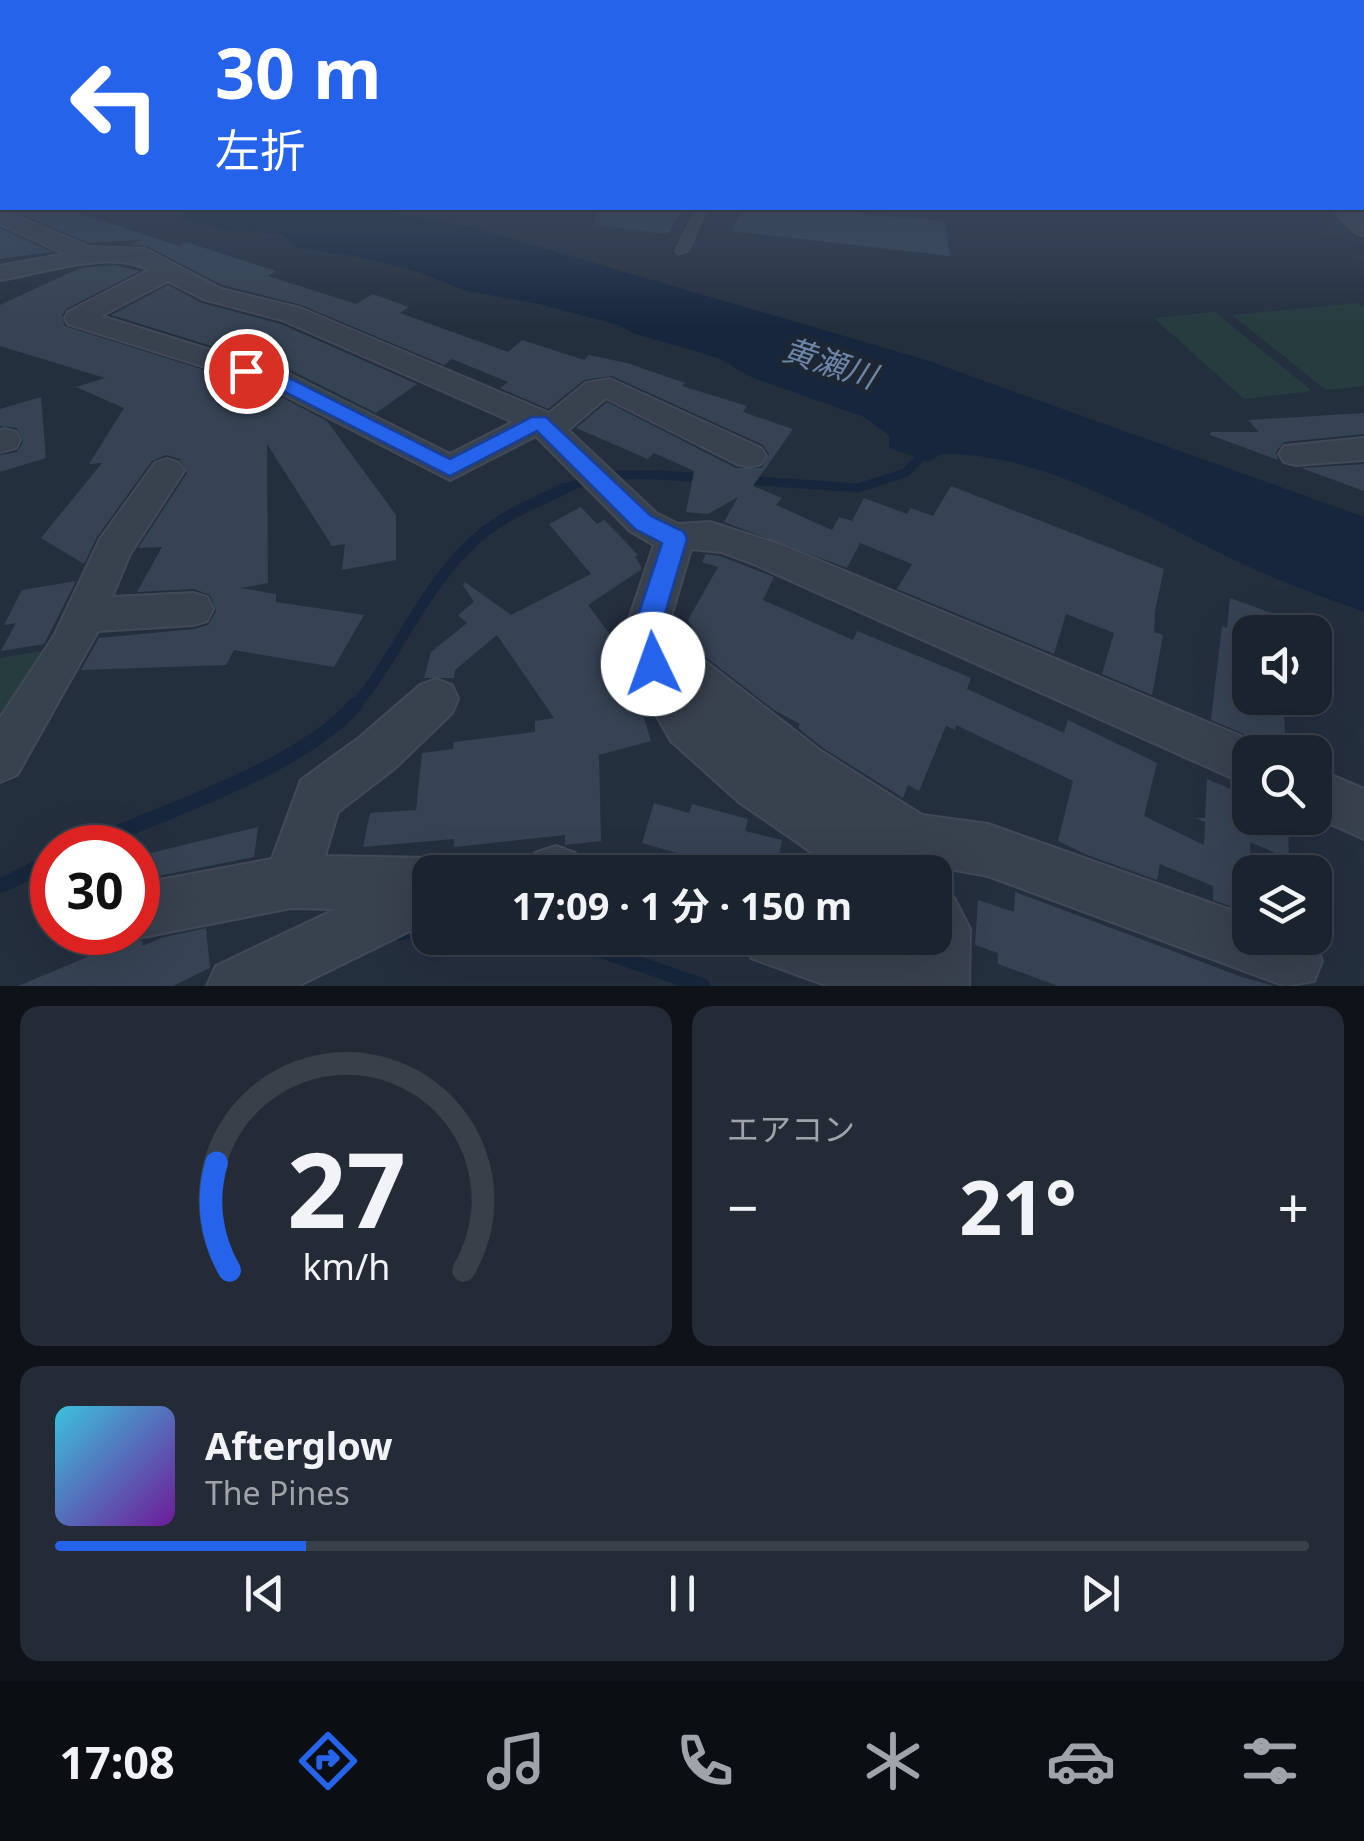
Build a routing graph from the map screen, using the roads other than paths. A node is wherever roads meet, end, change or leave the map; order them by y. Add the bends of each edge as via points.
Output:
1 (26, 235) edge
2 (689, 235) edge
3 (682, 251) dead end
4 (76, 258) junction
5 (169, 270) junction
6 (0, 273) edge
7 (0, 294) edge
8 (544, 426) junction
9 (1364, 449) edge
10 (1296, 454) dead end
11 (749, 456) dead end
12 (167, 471) dead end
13 (675, 539) junction
14 (193, 610) dead end
15 (84, 615) junction
16 (653, 664) junction
17 (436, 699) dead end
18 (1232, 755) edge
19 (0, 759) edge
20 (1332, 800) edge
21 (1364, 814) edge
22 (859, 855) edge
23 (291, 882) junction
24 (412, 885) edge
25 (412, 902) edge
26 (160, 907) edge
27 (820, 955) edge
28 (941, 955) edge
29 (1294, 960) dead end
30 (236, 986) edge
31 (910, 986) edge
32 (940, 986) edge

1 - 4 street
2 - 3 lane
4 - 5 street via 137,254
4 - 6 street
4 - 7 street
5 - 8 street via 212,294 290,314
5 - 8 street via 78,318 280,382 450,468
8 - 11 street via 610,388
8 - 13 street via 643,522
9 - 10 street
12 - 15 street via 113,549
13 - 16 street via 644,637
13 - 18 street via 709,535 769,554
14 - 15 street
15 - 19 street
16 - 22 street via 687,726 756,785
16 - 29 street via 673,661 804,766 914,840 988,850
17 - 23 street via 318,797
20 - 21 street
23 - 24 street
23 - 26 street
25 - 30 street
27 - 31 street
28 - 32 street

